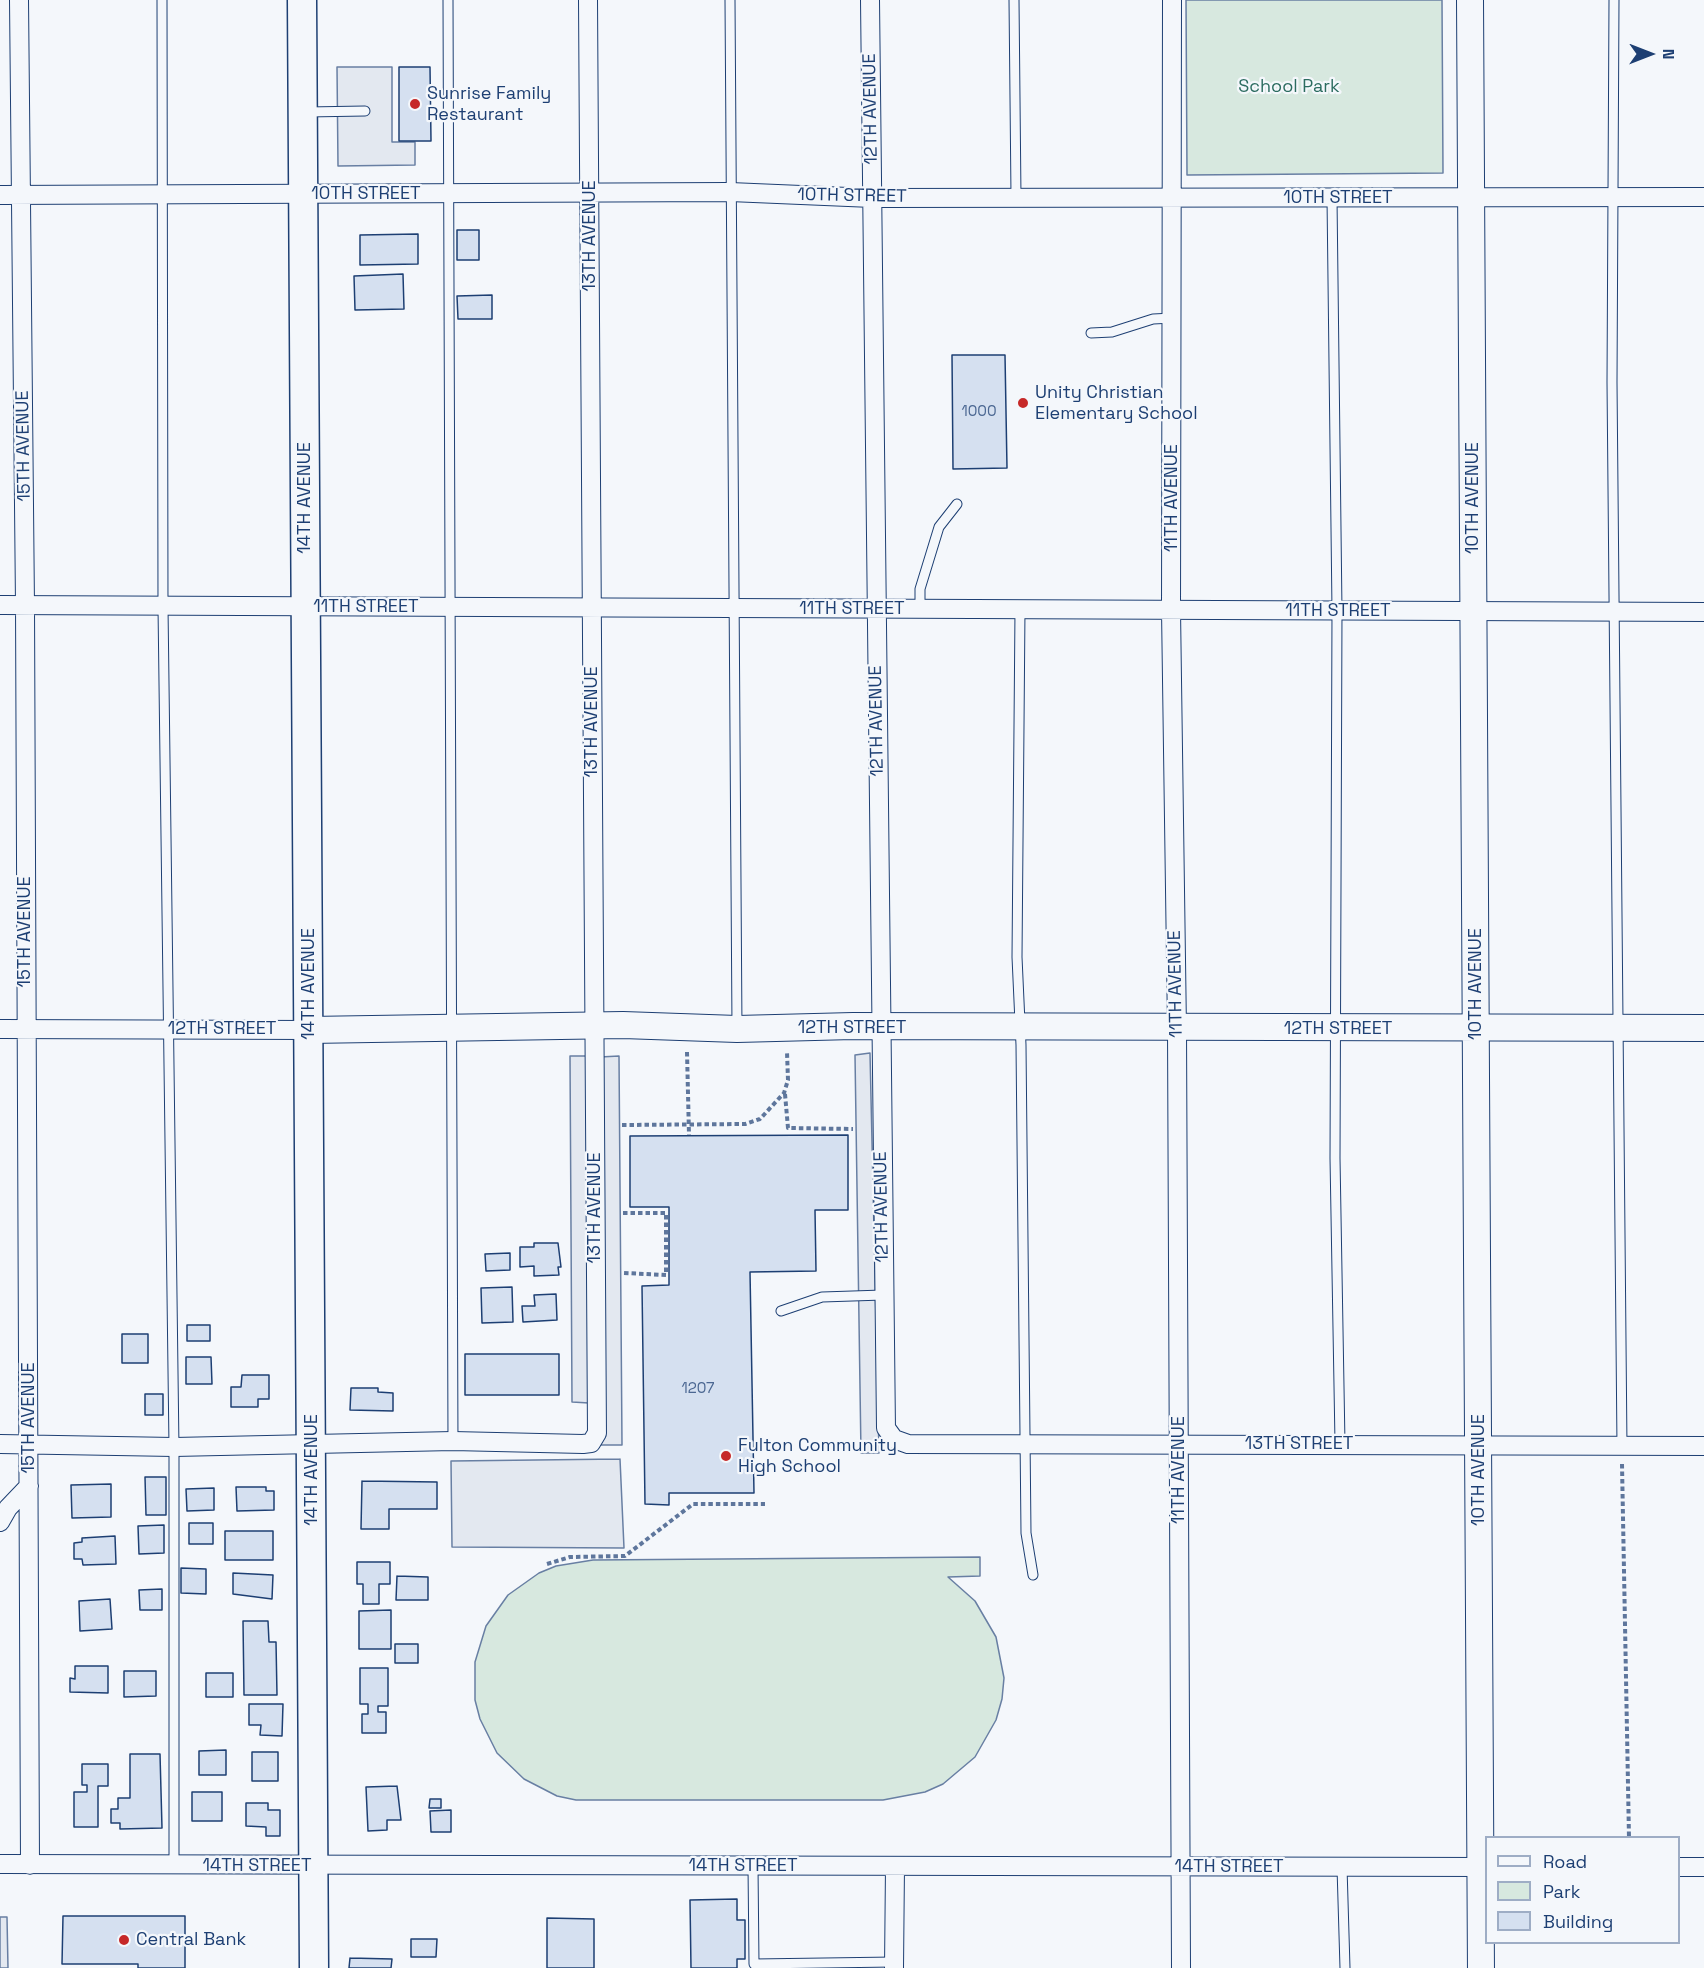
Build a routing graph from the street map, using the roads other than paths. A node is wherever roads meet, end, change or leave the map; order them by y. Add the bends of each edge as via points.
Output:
1 (20, 0) edge
2 (162, 0) edge
3 (302, 0) edge
4 (448, 0) edge
5 (588, 0) edge
6 (730, 0) edge
7 (870, 0) edge
8 (1014, 0) edge
9 (1172, 0) edge
10 (1470, 0) edge
11 (1614, 0) edge
12 (365, 111) dead end
13 (303, 112) junction
14 (730, 192) junction
15 (590, 193) junction
16 (164, 194) junction
17 (303, 194) junction
18 (450, 194) junction
19 (0, 195) edge
20 (21, 195) junction
21 (1016, 196) junction
22 (1613, 197) junction
23 (1704, 197) edge
24 (872, 198) junction
25 (1173, 198) junction
26 (1332, 198) junction
27 (1472, 199) junction
28 (1173, 318) junction
29 (1092, 333) dead end
30 (957, 504) dead end
31 (0, 605) edge
32 (25, 605) junction
33 (163, 607) junction
34 (306, 607) junction
35 (450, 608) junction
36 (592, 608) junction
37 (735, 608) junction
38 (876, 609) junction
39 (920, 609) junction
40 (1020, 610) junction
41 (1171, 610) junction
42 (1337, 611) junction
43 (1474, 611) junction
44 (1616, 611) junction
45 (1704, 612) edge
46 (594, 1027) junction
47 (880, 1027) junction
48 (1617, 1028) junction
49 (1704, 1028) edge
50 (0, 1029) edge
51 (26, 1029) junction
52 (168, 1029) junction
53 (737, 1029) junction
54 (1021, 1029) junction
55 (1177, 1029) junction
56 (1335, 1029) junction
57 (1476, 1029) junction
58 (309, 1030) junction
59 (453, 1030) junction
60 (883, 1295) junction
61 (781, 1311) dead end
62 (453, 1440) junction
63 (894, 1440) joint
64 (312, 1443) junction
65 (1340, 1443) junction
66 (0, 1444) edge
67 (1027, 1444) junction
68 (1179, 1444) junction
69 (30, 1445) junction
70 (1479, 1445) junction
71 (1622, 1446) junction
72 (1704, 1446) edge
73 (174, 1447) junction
74 (29, 1486) junction
75 (0, 1522) edge
76 (1033, 1575) dead end
77 (0, 1864) edge
78 (30, 1865) junction
79 (174, 1866) junction
80 (315, 1866) junction
81 (753, 1866) junction
82 (895, 1866) junction
83 (1181, 1867) junction
84 (1342, 1867) junction
85 (1483, 1867) edge
86 (1680, 1867) edge
87 (1704, 1867) edge
88 (894, 1965) edge
89 (314, 1968) edge
90 (1181, 1968) edge
91 (1345, 1968) edge
92 (1481, 1968) edge

1 - 20 street, 15TH AVENUE
2 - 16 lane
3 - 13 main road, 14TH AVENUE
4 - 18 lane
5 - 15 street, 13TH AVENUE
6 - 14 lane
7 - 24 street, 12TH AVENUE
8 - 21 lane
9 - 25 street, 11TH AVENUE
10 - 27 street, 10TH AVENUE
11 - 22 lane
12 - 13 lane
13 - 17 main road, 14TH AVENUE
14 - 15 street, 10TH STREET
14 - 24 street, 10TH STREET
14 - 37 lane
15 - 18 street, 10TH STREET
15 - 36 street, 13TH AVENUE
16 - 17 street, 10TH STREET
16 - 20 street, 10TH STREET
16 - 33 lane
17 - 18 street, 10TH STREET
17 - 34 main road, 14TH AVENUE
18 - 35 lane
19 - 20 street, 10TH STREET
20 - 32 street, 15TH AVENUE
21 - 24 street, 10TH STREET
21 - 25 street, 10TH STREET
22 - 23 street, 10TH STREET
22 - 27 street, 10TH STREET
22 - 44 lane
24 - 38 street, 12TH AVENUE
25 - 26 street, 10TH STREET
25 - 28 street, 11TH AVENUE
26 - 27 street, 10TH STREET
26 - 42 lane
27 - 43 street, 10TH AVENUE
28 - 29 lane
28 - 41 street, 11TH AVENUE
30 - 39 lane via 939,527 920,589
31 - 32 street, 11TH STREET
32 - 33 street, 11TH STREET
32 - 51 street, 15TH AVENUE
33 - 34 street, 11TH STREET
33 - 52 lane
34 - 35 street, 11TH STREET
34 - 58 main road, 14TH AVENUE
35 - 36 street, 11TH STREET
35 - 59 lane
36 - 37 street, 11TH STREET
36 - 46 street, 13TH AVENUE
37 - 38 street, 11TH STREET
37 - 53 lane
38 - 39 street, 11TH STREET
38 - 47 street, 12TH AVENUE
39 - 40 street, 11TH STREET
40 - 41 street, 11TH STREET
40 - 54 lane via 1017,957
41 - 42 street, 11TH STREET
41 - 55 street, 11TH AVENUE
42 - 43 street, 11TH STREET
42 - 56 lane
43 - 44 street, 11TH STREET
43 - 57 street, 10TH AVENUE
44 - 45 street, 11TH STREET
44 - 48 lane
46 - 53 street, 12TH STREET
46 - 59 street, 12TH STREET
46 - 62 street, 13TH AVENUE via 597,1433 591,1443
47 - 53 street, 12TH STREET
47 - 54 street, 12TH STREET
47 - 60 street, 12TH AVENUE
48 - 49 street, 12TH STREET
48 - 57 street, 12TH STREET
48 - 71 lane
50 - 51 street, 12TH STREET
51 - 52 street, 12TH STREET
51 - 69 street, 15TH AVENUE
52 - 58 street, 12TH STREET
52 - 73 lane
54 - 55 street, 12TH STREET
54 - 67 lane
55 - 56 street, 12TH STREET
55 - 68 street, 11TH AVENUE
56 - 57 street, 12TH STREET
56 - 65 lane
57 - 70 street, 10TH AVENUE
58 - 59 street, 12TH STREET
58 - 64 main road, 14TH AVENUE
59 - 62 lane
60 - 61 lane via 822,1297
60 - 63 street, 12TH AVENUE via 886,1428
62 - 64 street
63 - 67 street, 13TH STREET via 908,1444
64 - 73 street
64 - 80 main road, 14TH AVENUE
65 - 68 street, 13TH STREET
65 - 70 street, 13TH STREET
66 - 69 street
67 - 68 street, 13TH STREET
67 - 76 lane via 1026,1533
68 - 83 street, 11TH AVENUE
69 - 73 street
69 - 74 street, 15TH AVENUE
70 - 71 street, 13TH STREET
70 - 85 street, 10TH AVENUE
71 - 72 street, 13TH STREET
73 - 79 lane
74 - 75 street
74 - 78 street, 15TH AVENUE
77 - 78 street, 14TH STREET
78 - 79 street, 14TH STREET
79 - 80 street, 14TH STREET
80 - 81 street, 14TH STREET
80 - 89 main road, 14TH AVENUE
81 - 82 street, 14TH STREET
81 - 88 lane via 754,1964
82 - 83 street, 14TH STREET
82 - 88 street
83 - 84 street, 14TH STREET
83 - 90 street, 11TH AVENUE
84 - 85 street, 14TH STREET
84 - 91 lane
85 - 92 street, 10TH AVENUE
86 - 87 street

